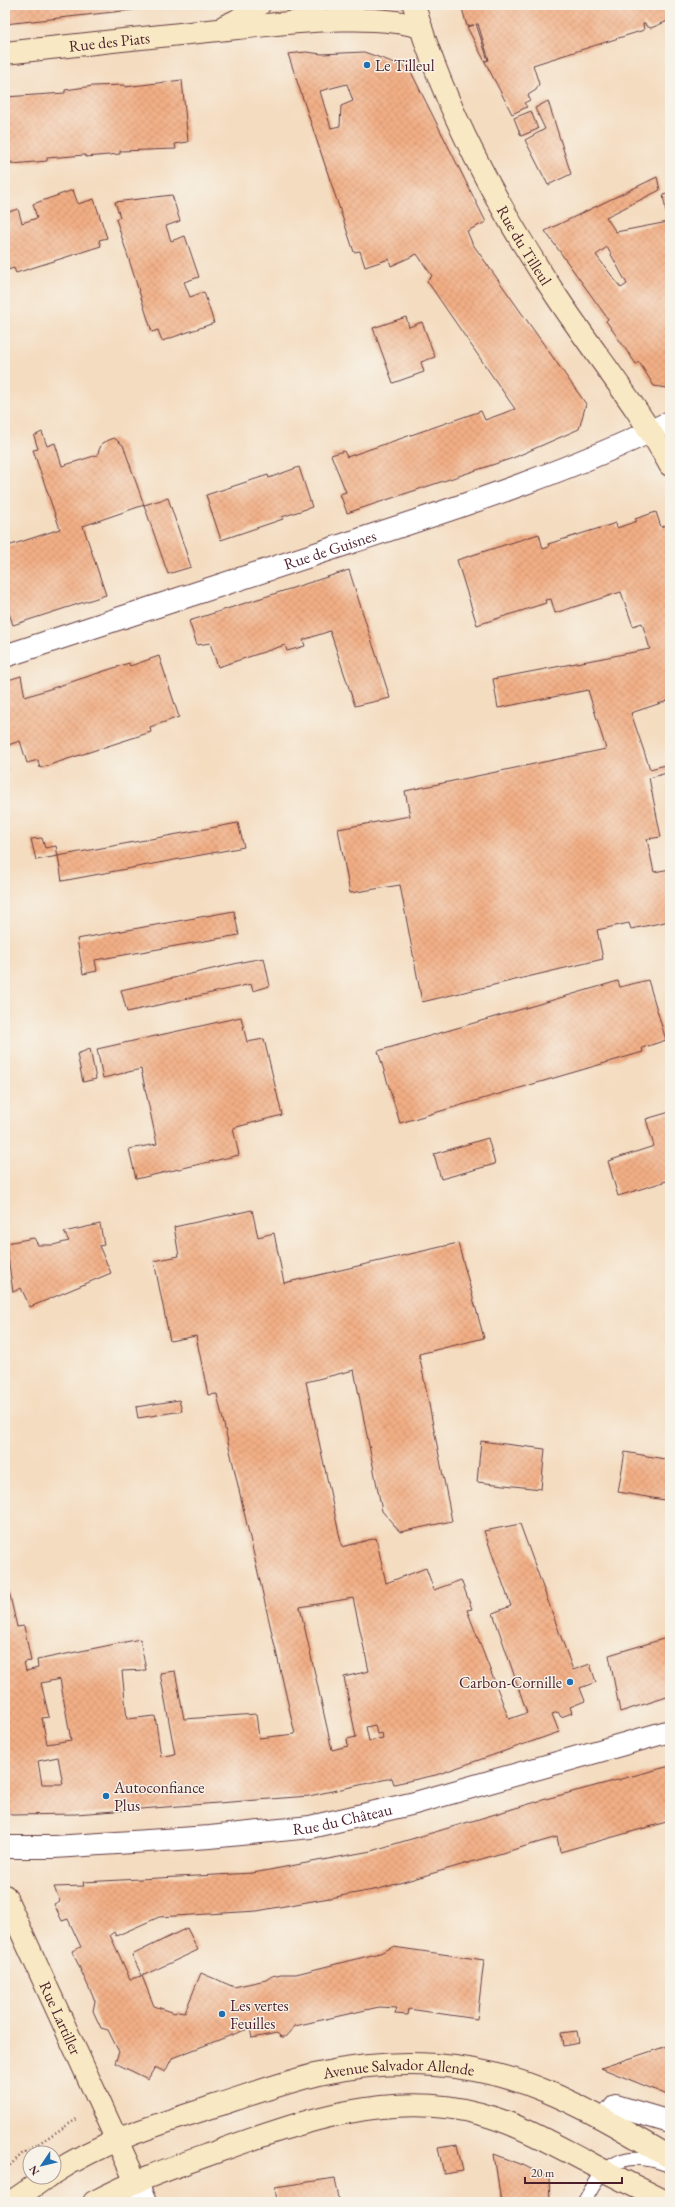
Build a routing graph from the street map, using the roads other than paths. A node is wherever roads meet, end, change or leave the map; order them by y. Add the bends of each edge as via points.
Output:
1 (258, 5) edge
2 (414, 5) edge
3 (421, 27) junction
4 (213, 31) junction
5 (5, 53) edge
6 (670, 422) edge
7 (651, 432) junction
8 (670, 465) edge
9 (5, 656) edge
10 (670, 1731) edge
11 (5, 1847) edge
12 (5, 1896) edge
13 (605, 2120) junction
14 (670, 2122) edge
15 (117, 2140) junction
16 (670, 2157) edge
17 (670, 2166) edge
18 (62, 2168) edge
19 (604, 2171) junction
20 (136, 2182) junction
21 (36, 2185) edge
22 (12, 2202) edge
23 (94, 2202) edge
24 (145, 2202) edge
25 (584, 2202) edge
26 (666, 2202) edge

1 - 4 main road, Rue des Piats via 236,21
2 - 3 main road, Rue du Tilleul
3 - 4 main road, Rue des Piats via 379,20 280,24
3 - 7 main road, Rue du Tilleul via 470,146 508,217 557,296
4 - 5 main road, Rue des Piats
6 - 7 street, Rue de Guisnes
7 - 8 main road, Rue du Tilleul
7 - 9 street, Rue de Guisnes via 576,464 399,527
10 - 11 street, Rue du Château via 415,1803 310,1827 202,1838 58,1847
12 - 15 main road, Rue Lartiller
13 - 14 street via 616,2106
13 - 15 main road, Avenue Salvador Allende via 546,2091 487,2072 447,2065 385,2064 340,2070 296,2081
13 - 16 main road, Avenue Salvador Allende
15 - 18 main road, Avenue Salvador Allende
15 - 20 main road
17 - 19 lane via 647,2157 619,2162
19 - 20 main road, Avenue Salvador Allende via 507,2122 474,2112 426,2106 364,2110 302,2122
19 - 25 lane
19 - 26 main road, Avenue Salvador Allende
20 - 23 main road, Avenue Salvador Allende
20 - 24 street
21 - 22 main road

